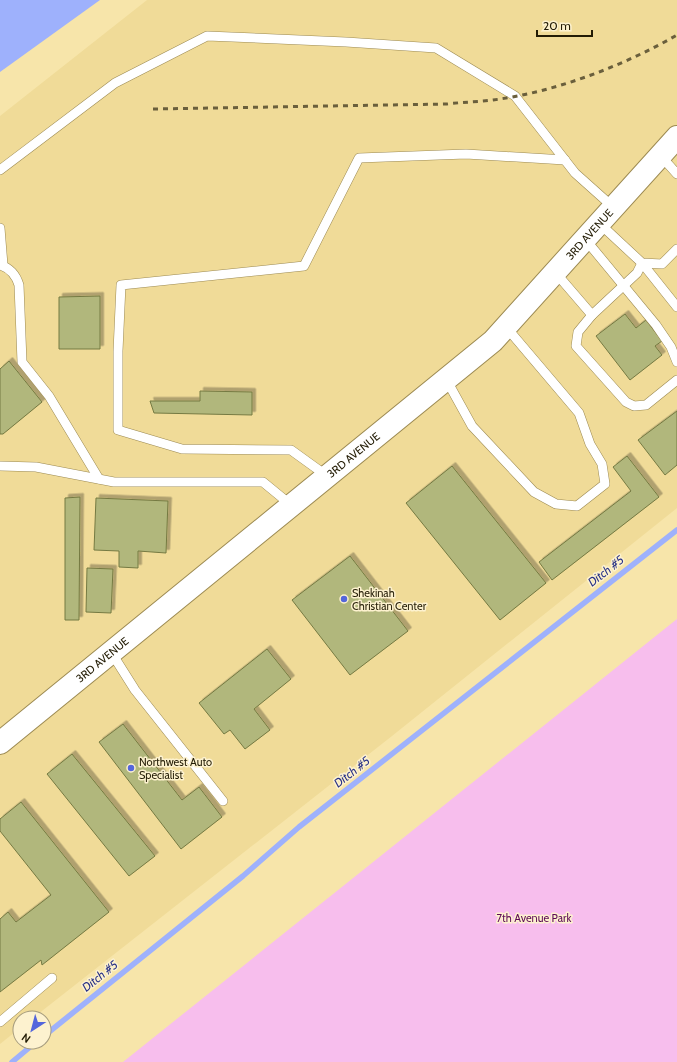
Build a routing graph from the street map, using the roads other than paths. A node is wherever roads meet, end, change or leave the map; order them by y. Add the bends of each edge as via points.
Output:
1 (677, 137) edge
2 (660, 155) junction
3 (565, 160) junction
4 (0, 170) edge
5 (677, 174) edge
6 (599, 223) junction
7 (0, 228) edge
8 (677, 249) edge
9 (642, 263) junction
10 (1, 265) edge
11 (555, 272) junction
12 (623, 286) junction
13 (677, 307) edge
14 (592, 315) junction
15 (506, 327) junction
16 (677, 362) edge
17 (446, 379) junction
18 (677, 380) edge
19 (0, 466) edge
20 (327, 476) junction
21 (98, 479) junction
22 (291, 505) junction
23 (111, 652) junction
24 (0, 743) edge
25 (223, 801) dead end
26 (52, 978) dead end
27 (0, 1022) edge

1 - 2 main road, 3RD AVENUE
2 - 5 lane
2 - 6 main road, 3RD AVENUE
3 - 4 lane via 515,96 436,48 207,36 115,83
3 - 6 lane via 575,173
3 - 20 lane via 466,154 359,158 304,266 121,285 118,430 182,449 291,450
6 - 9 lane
6 - 11 main road, 3RD AVENUE
6 - 12 lane
7 - 10 lane
8 - 9 lane via 662,264
9 - 12 lane via 637,273
9 - 13 lane
10 - 21 lane via 17,277 19,285 22,362 49,396
11 - 14 lane
11 - 15 main road, 3RD AVENUE
12 - 14 lane
12 - 16 lane via 656,325 671,347
14 - 18 lane via 578,332 576,346 626,402 634,406 646,405
15 - 17 main road, 3RD AVENUE via 493,341
15 - 17 lane via 579,413 590,444 602,464 605,484 577,506 556,504 534,492 472,426
17 - 20 main road, 3RD AVENUE
19 - 21 lane via 36,467
20 - 22 main road, 3RD AVENUE
21 - 22 lane via 114,482 263,482
22 - 23 main road, 3RD AVENUE
23 - 24 main road, 3RD AVENUE
23 - 25 lane via 135,690
26 - 27 lane

